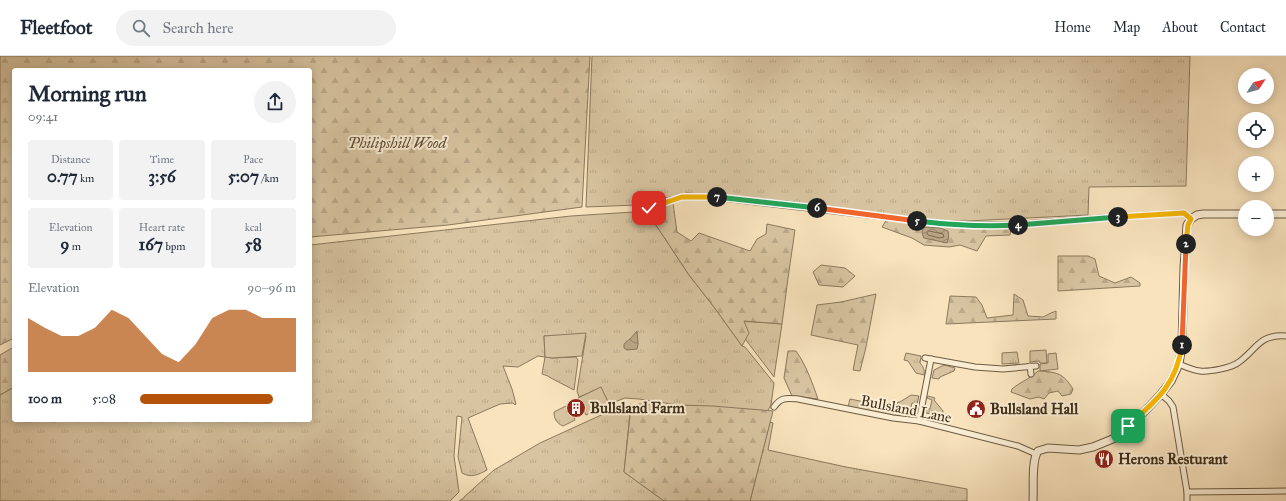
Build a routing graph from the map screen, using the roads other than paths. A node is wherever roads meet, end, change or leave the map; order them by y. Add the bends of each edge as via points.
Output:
1 (641, 209) dead end
2 (1238, 214) edge
3 (1274, 214) edge
4 (1286, 214) edge
5 (1191, 219) junction
6 (1286, 336) edge
7 (925, 358) dead end
8 (931, 359) junction
9 (1179, 364) junction
10 (1030, 366) junction
11 (1036, 366) dead end
12 (1031, 374) dead end
13 (1162, 394) junction
14 (774, 407) dead end
15 (919, 421) junction
16 (1036, 454) junction
17 (1286, 491) edge
18 (1187, 492) junction
19 (1033, 501) edge
20 (1187, 501) edge

1 - 5 street via 682,197 713,197 942,223 1011,225 1180,213
2 - 5 street via 1203,214
3 - 4 street
5 - 9 street via 1187,229
6 - 9 street via 1276,335 1260,342 1238,363 1226,368 1201,371
7 - 8 street
8 - 10 street via 975,368 1003,369
8 - 15 street
9 - 13 street
10 - 11 street
10 - 12 street
13 - 16 street via 1115,438 1079,450 1042,449
13 - 18 street via 1173,407
14 - 15 street, Bullsland Lane via 782,399 798,399
15 - 16 street, Bullsland Lane via 1018,446
16 - 19 street
17 - 18 street
18 - 20 street

